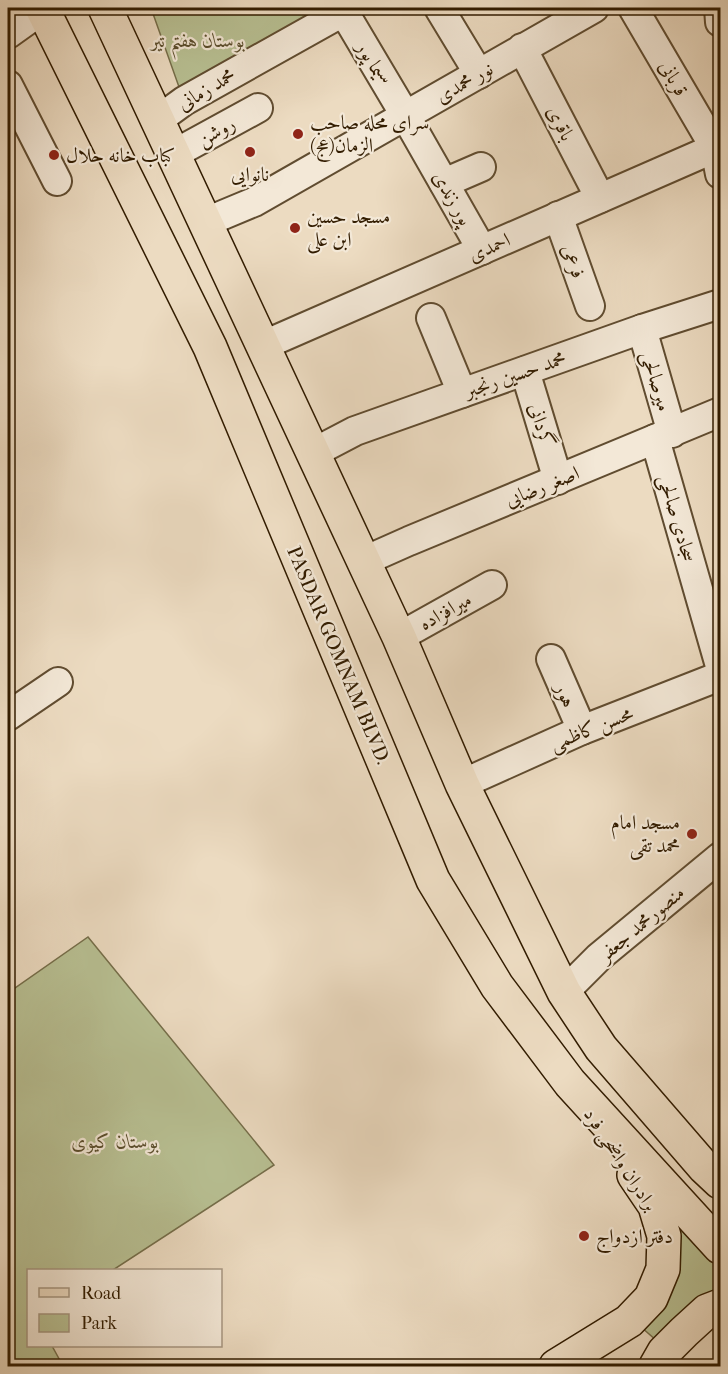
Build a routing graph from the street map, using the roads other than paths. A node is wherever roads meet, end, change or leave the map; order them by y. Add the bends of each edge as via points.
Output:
1 (43, 8) edge
2 (105, 8) edge
3 (438, 8) edge
4 (633, 8) edge
5 (719, 8) edge
6 (346, 10) edge
7 (585, 10) edge
8 (720, 22) edge
9 (8, 34) edge
10 (522, 48) junction
11 (479, 74) junction
12 (8, 85) edge
13 (258, 108) dead end
14 (405, 115) junction
15 (158, 120) junction
16 (718, 149) edge
17 (174, 154) junction
18 (481, 166) dead end
19 (57, 181) dead end
20 (444, 183) junction
21 (600, 198) junction
22 (558, 216) junction
23 (206, 222) junction
24 (482, 250) junction
25 (720, 304) edge
26 (590, 306) dead end
27 (431, 318) dead end
28 (642, 329) junction
29 (264, 345) junction
30 (525, 371) junction
31 (462, 393) junction
32 (720, 412) edge
33 (664, 436) junction
34 (314, 453) junction
35 (558, 480) junction
36 (364, 561) junction
37 (492, 585) dead end
38 (399, 637) junction
39 (551, 659) dead end
40 (720, 666) edge
41 (720, 676) edge
42 (58, 682) dead end
43 (8, 716) edge
44 (582, 730) junction
45 (462, 784) junction
46 (720, 857) edge
47 (564, 992) junction
48 (570, 1083) junction
49 (720, 1182) edge
50 (720, 1247) edge
51 (720, 1306) edge
52 (602, 1338) junction
53 (556, 1366) edge
54 (650, 1366) edge
55 (656, 1366) edge

1 - 9 street
1 - 48 main road, PASDAR GOMNAM BLVD. via 210,347 433,880 497,986
2 - 15 main road
3 - 11 street
4 - 16 street, قربانی
5 - 8 street
6 - 14 street, سیما پور
6 - 15 street, محمد زمانی via 184,101
7 - 10 street, نور محمدی
10 - 11 street, نور محمدی
10 - 21 street, باقری
11 - 14 street, نور محمدی
12 - 19 street
13 - 17 street, روشن
14 - 20 street, پور زندی
14 - 23 street, نور محمدی via 254,202
15 - 17 main road
16 - 21 street, احمدی
17 - 23 main road
18 - 20 street
20 - 24 street, پور زندی
21 - 22 street, احمدی
22 - 24 street, احمدی
22 - 26 street, فرعی
23 - 29 main road
24 - 29 street, احمدی
25 - 28 street, محمد حسین رنجبر
27 - 31 street
28 - 30 street, محمد حسین رنجبر
28 - 33 street, میرصالحی
29 - 34 main road
30 - 31 street, محمد حسین رنجبر
30 - 35 street, گردانی
31 - 34 street, محمد حسین رنجبر via 355,431
32 - 33 street, اصغر رضایی
33 - 35 street, اصغر رضایی
33 - 40 street, سجادی صالحی
34 - 36 main road
35 - 36 street, اصغر رضایی
36 - 38 main road
37 - 38 street, میرافزاده
38 - 45 main road
39 - 44 street, هور
41 - 44 street, محسن کاظمی
42 - 43 street
44 - 45 street, محسن کاظمی
45 - 47 main road
46 - 47 street, منصورمحمد جعفر via 599,957
47 - 49 main road via 601,1048
48 - 50 main road, PASDAR GOMNAM BLVD.
48 - 52 main road, برادران واضحی فرد via 655,1206 664,1236 663,1269 651,1298 629,1320
51 - 55 main road via 707,1311 684,1332
52 - 53 main road, برادران واضحی فرد
52 - 54 main road via 636,1340 648,1353

